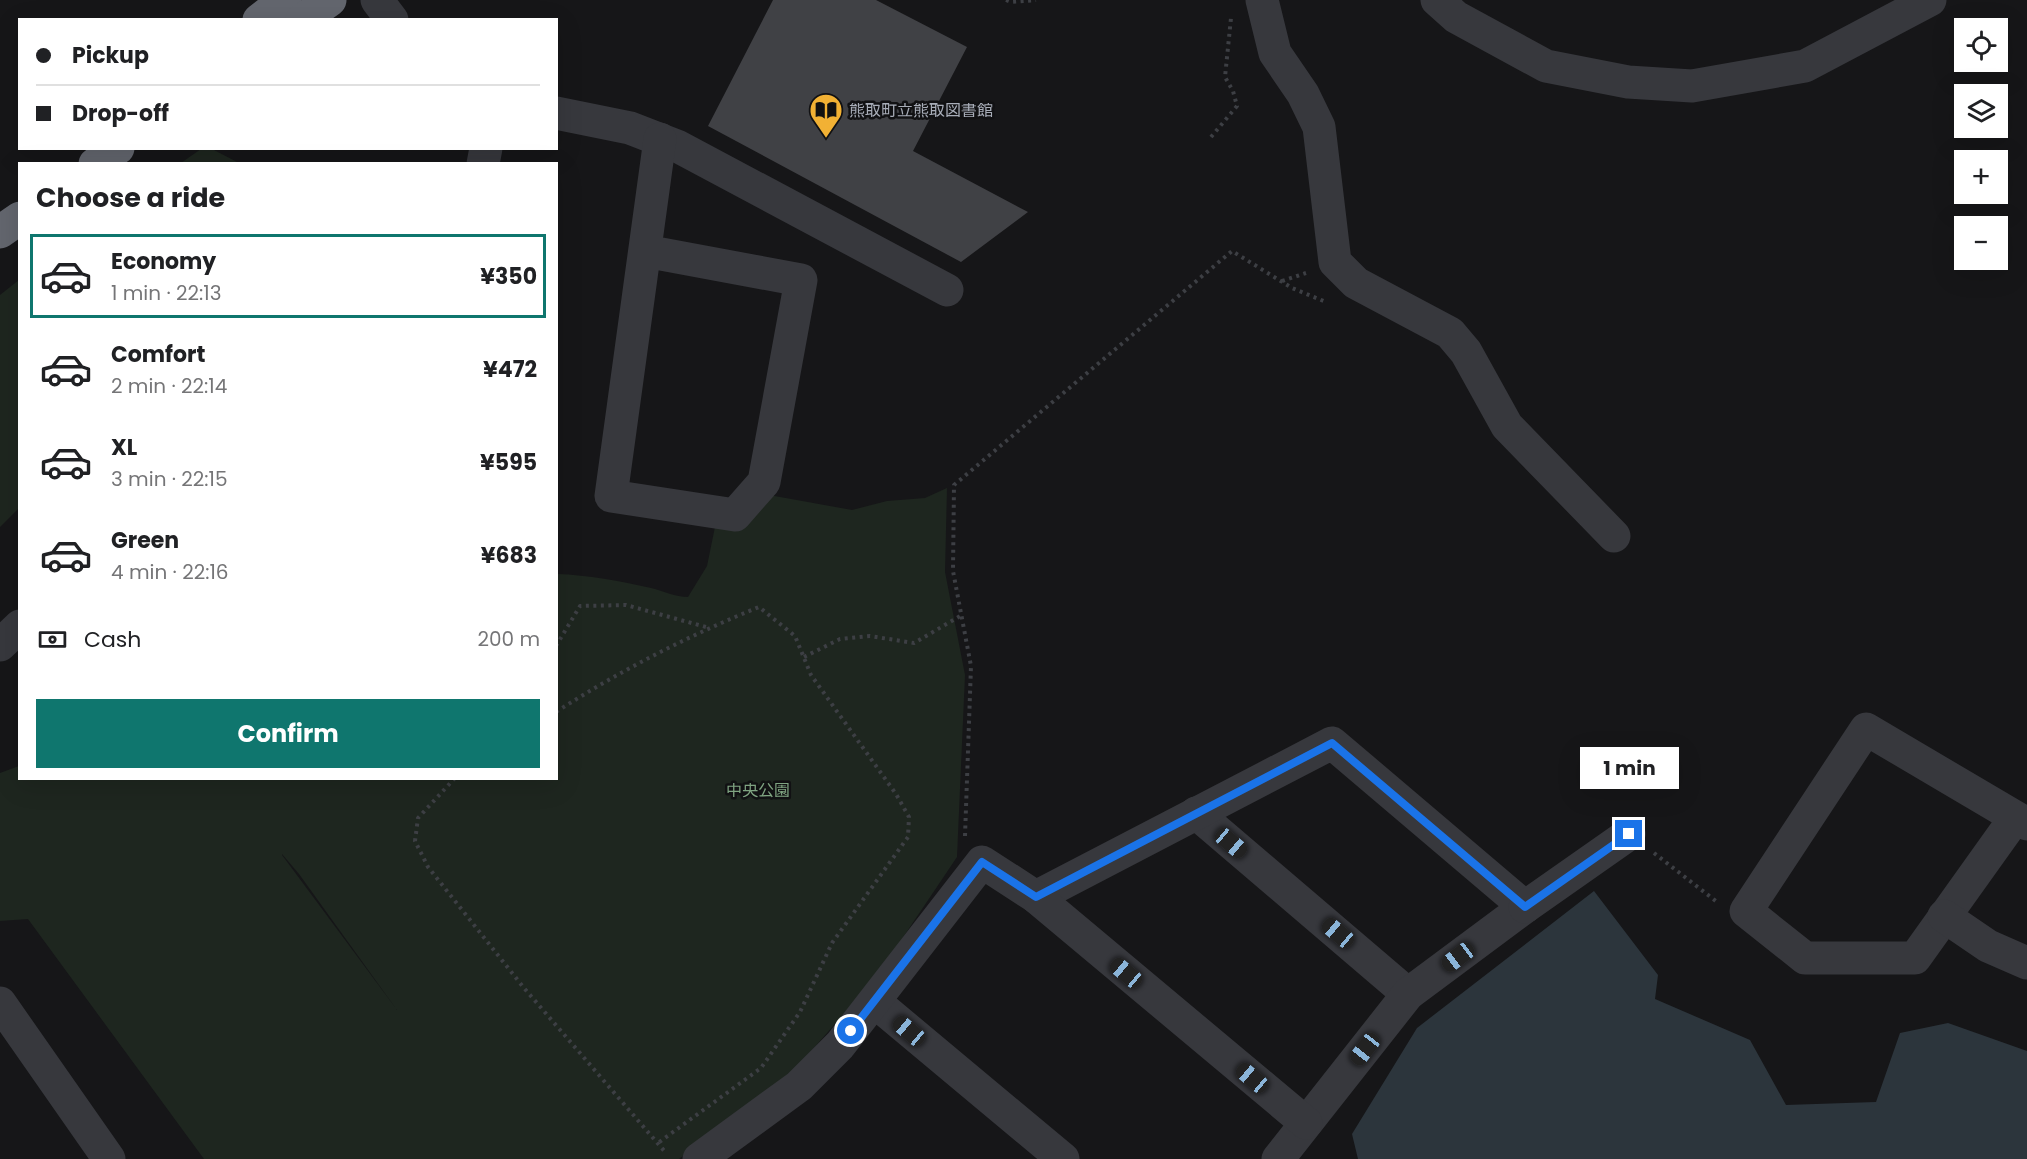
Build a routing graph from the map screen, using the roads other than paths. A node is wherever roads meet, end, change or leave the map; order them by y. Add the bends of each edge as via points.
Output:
1 (285, 0) edge
2 (330, 0) edge
3 (377, 0) edge
4 (1437, 0) edge
5 (1930, 0) edge
6 (1247, 5) edge
7 (262, 18) edge
8 (305, 18) edge
9 (390, 18) edge
10 (558, 113) edge
11 (660, 139) junction
12 (103, 150) edge
13 (115, 150) edge
14 (91, 162) edge
15 (98, 162) edge
16 (18, 219) edge
17 (0, 232) edge
18 (645, 251) junction
19 (947, 290) dead end
20 (1614, 536) dead end
21 (18, 628) edge
22 (0, 645) edge
23 (1196, 813) junction
24 (2021, 821) edge
25 (1629, 834) road end
26 (1036, 897) junction
27 (1525, 907) junction
28 (1944, 916) junction
29 (2027, 963) edge
30 (1408, 993) junction
31 (875, 1002) junction
32 (0, 1003) edge
33 (1306, 1123) junction
34 (109, 1159) edge
35 (699, 1159) edge
36 (1063, 1159) edge
37 (1278, 1159) edge

1 - 7 highway
2 - 8 highway
3 - 9 street
4 - 5 street via 1456,17 1546,66 1628,82 1692,86 1805,66
6 - 20 street via 1319,127 1335,262 1356,283 1450,333 1466,352 1507,426
10 - 11 street via 630,128
11 - 18 street
11 - 19 street
12 - 14 highway
13 - 15 highway
16 - 17 highway
18 - 18 street via 612,496 735,515 764,482 801,280
21 - 22 street
23 - 26 street
23 - 27 street via 1332,743
23 - 30 street
24 - 28 street
24 - 28 street via 1866,729 1746,911 1805,958 1914,958
25 - 27 street
26 - 31 street via 982,862
26 - 33 street
27 - 30 street
28 - 29 street via 1988,946
30 - 33 street
31 - 35 street via 799,1086
31 - 36 street
32 - 34 street
33 - 37 street

